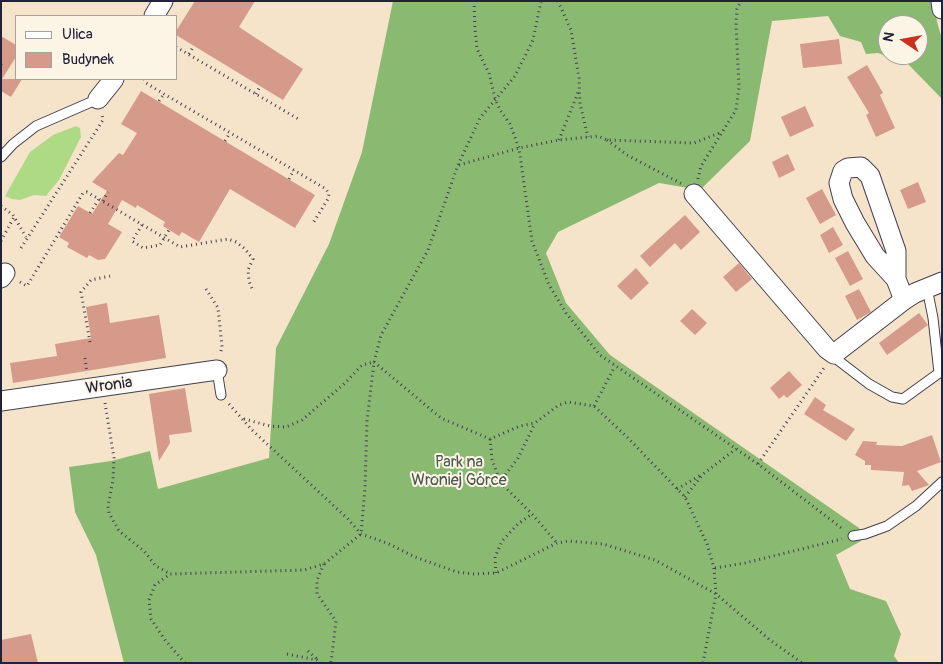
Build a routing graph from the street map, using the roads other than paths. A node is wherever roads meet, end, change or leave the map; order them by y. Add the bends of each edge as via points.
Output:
1 (163, 1) edge
2 (941, 1) edge
3 (942, 9) edge
4 (155, 15) edge
5 (113, 80) edge
6 (98, 99) joint
7 (1, 157) edge
8 (694, 194) road end
9 (896, 279) junction
10 (934, 285) edge
11 (904, 300) junction
12 (834, 354) junction
13 (217, 370) joint
14 (221, 395) road end
15 (1, 401) edge
16 (942, 482) edge
17 (853, 536) road end

1 - 4 street
2 - 3 street
5 - 6 street
6 - 7 lane via 36,126
8 - 12 street
9 - 9 street via 896,251 870,176 861,168 848,168 838,183 843,199 875,256
9 - 11 street
10 - 11 street
10 - 12 lane via 933,318 939,373 910,394 903,398 892,397 839,361
11 - 12 street
13 - 14 lane
13 - 15 street, Wronia
16 - 17 lane via 887,526

